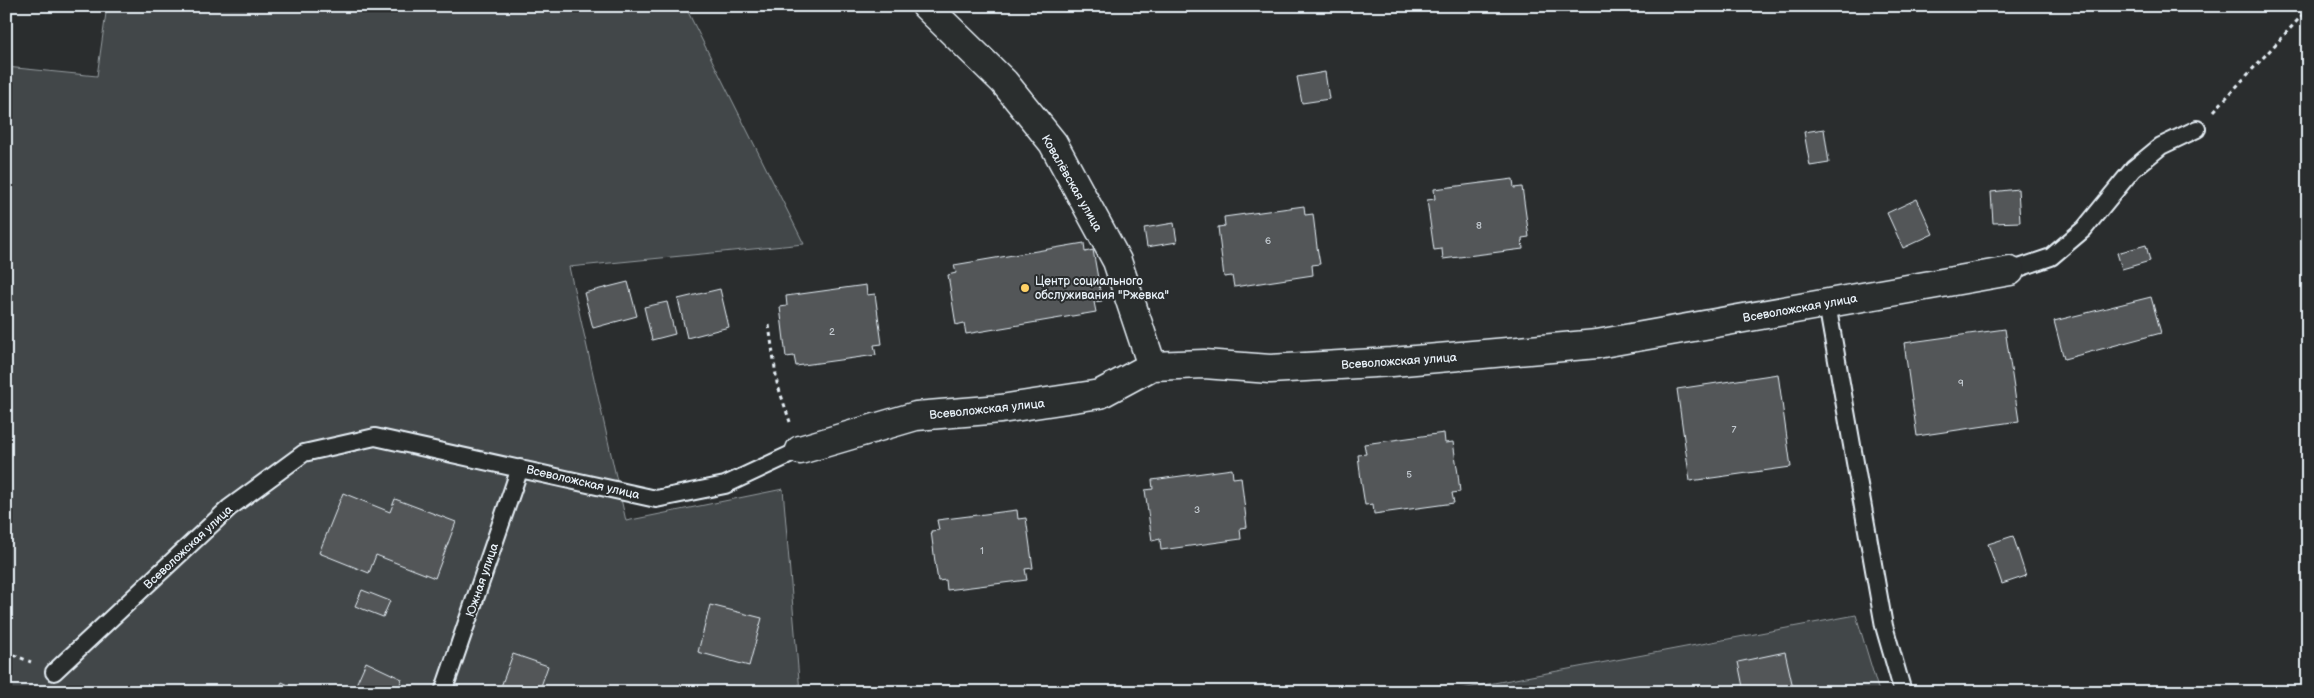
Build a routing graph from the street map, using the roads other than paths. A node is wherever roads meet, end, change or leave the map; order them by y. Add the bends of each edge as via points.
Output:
1 (926, 6) edge
2 (2197, 129) road end
3 (2010, 271) joint
4 (1827, 304) junction
5 (1152, 366) junction
6 (800, 450) joint
7 (520, 468) junction
8 (54, 672) dead end
9 (443, 692) edge
10 (1903, 692) edge

1 - 5 street, Ковалёвская улица via 1004,82 1053,143 1116,261
2 - 3 lane via 2161,146 2132,169 2084,229 2051,257
3 - 4 street, Всеволожская улица
4 - 5 street, Всеволожская улица via 1597,344 1270,369 1204,364
4 - 10 lane via 1884,626
5 - 6 street, Всеволожская улица via 1100,394 1001,409 916,416
6 - 7 lane, Всеволожская улица via 725,485 656,499
7 - 8 lane, Всеволожская улица via 375,438 304,453 229,508
7 - 9 lane, Южная улица

